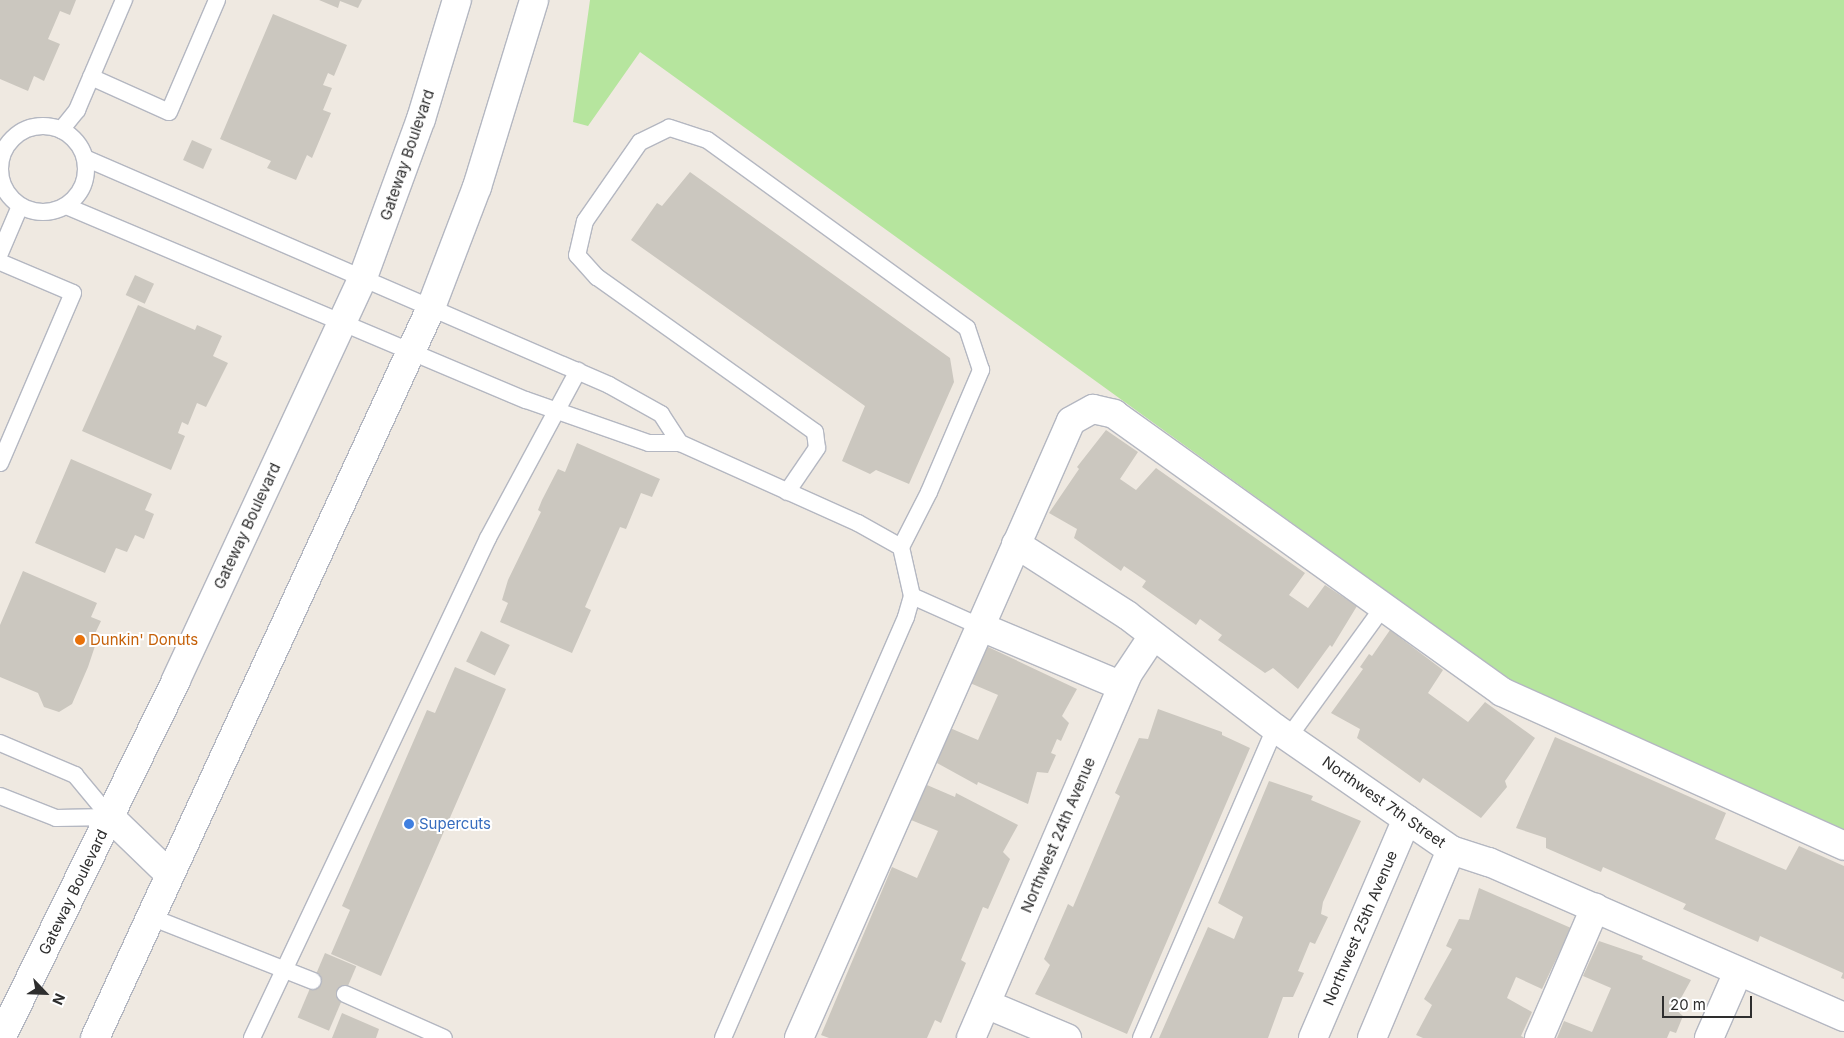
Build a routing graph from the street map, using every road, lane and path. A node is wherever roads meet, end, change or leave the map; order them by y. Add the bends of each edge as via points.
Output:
1 (124, 0) edge
2 (217, 0) edge
3 (457, 0) edge
4 (534, 0) edge
5 (91, 77) junction
6 (61, 130) junction
7 (85, 158) junction
8 (20, 206) junction
9 (66, 206) junction
10 (0, 253) edge
11 (0, 262) edge
12 (362, 280) junction
13 (430, 310) junction
14 (341, 324) junction
15 (409, 353) junction
16 (578, 370) junction
17 (560, 410) junction
18 (680, 443) junction
19 (0, 462) edge
20 (787, 492) junction
21 (1016, 544) junction
22 (901, 547) junction
23 (912, 596) junction
24 (1384, 606) junction
25 (979, 626) junction
26 (1153, 636) junction
27 (1122, 686) junction
28 (1282, 733) junction
29 (0, 743) edge
30 (0, 796) edge
31 (110, 817) junction
32 (1407, 819) junction
33 (1844, 846) edge
34 (1451, 850) junction
35 (168, 873) junction
36 (1595, 908) junction
37 (148, 916) junction
38 (284, 969) junction
39 (1738, 972) junction
40 (313, 981) dead end
41 (345, 994) dead end
42 (986, 1004) junction
43 (1844, 1018) edge
44 (1, 1038) edge
45 (95, 1038) edge
46 (252, 1038) edge
47 (444, 1038) edge
48 (723, 1038) edge
49 (799, 1038) edge
50 (971, 1038) edge
51 (1067, 1038) edge
52 (1141, 1038) edge
53 (1314, 1038) edge
54 (1372, 1038) edge
55 (1539, 1038) edge
56 (1709, 1038) edge

1 - 5 lane
2 - 5 lane via 169,112
3 - 12 street, Gateway Boulevard via 421,119
4 - 13 street via 477,187
5 - 6 lane via 77,110
6 - 7 lane via 72,136
6 - 8 lane via 45,125 28,128 5,148 0,178 6,192
7 - 9 lane via 83,185
7 - 12 lane
8 - 9 lane via 43,213
8 - 10 lane
9 - 14 lane
11 - 19 lane via 73,293
12 - 13 lane
12 - 14 street, Gateway Boulevard
13 - 15 street
13 - 16 lane
14 - 15 lane
14 - 31 street, Gateway Boulevard
15 - 17 lane
15 - 35 street
16 - 17 lane
16 - 18 lane via 661,414
17 - 18 lane via 649,444
17 - 38 lane via 488,538
18 - 20 lane
20 - 22 lane
20 - 22 lane via 816,448 815,432 597,277 577,255 585,221 640,142 669,128 706,140 967,328 981,370 929,492
21 - 24 street via 1071,421 1092,410 1114,414
21 - 25 street
21 - 26 street, Northwest 7th Street
22 - 23 lane
23 - 25 lane
23 - 48 lane via 902,626
24 - 28 lane
24 - 33 street via 1502,692
25 - 27 street
25 - 49 street
26 - 27 street, Northwest 24th Avenue
26 - 28 street, Northwest 7th Street
27 - 42 street, Northwest 24th Avenue
28 - 32 street, Northwest 7th Street
28 - 52 lane
29 - 31 lane via 75,775
30 - 31 lane via 56,818
31 - 35 street
31 - 44 street, Gateway Boulevard
32 - 34 street, Northwest 7th Street
32 - 53 street, Northwest 25th Avenue
34 - 36 street, Northwest 7th Street
34 - 54 street
35 - 37 street
36 - 39 street, Northwest 7th Street
36 - 55 street
37 - 38 lane
37 - 45 street
38 - 40 lane
38 - 46 lane
39 - 43 street, Northwest 7th Street
39 - 56 street
41 - 47 lane
42 - 50 street, Northwest 24th Avenue
42 - 51 street

